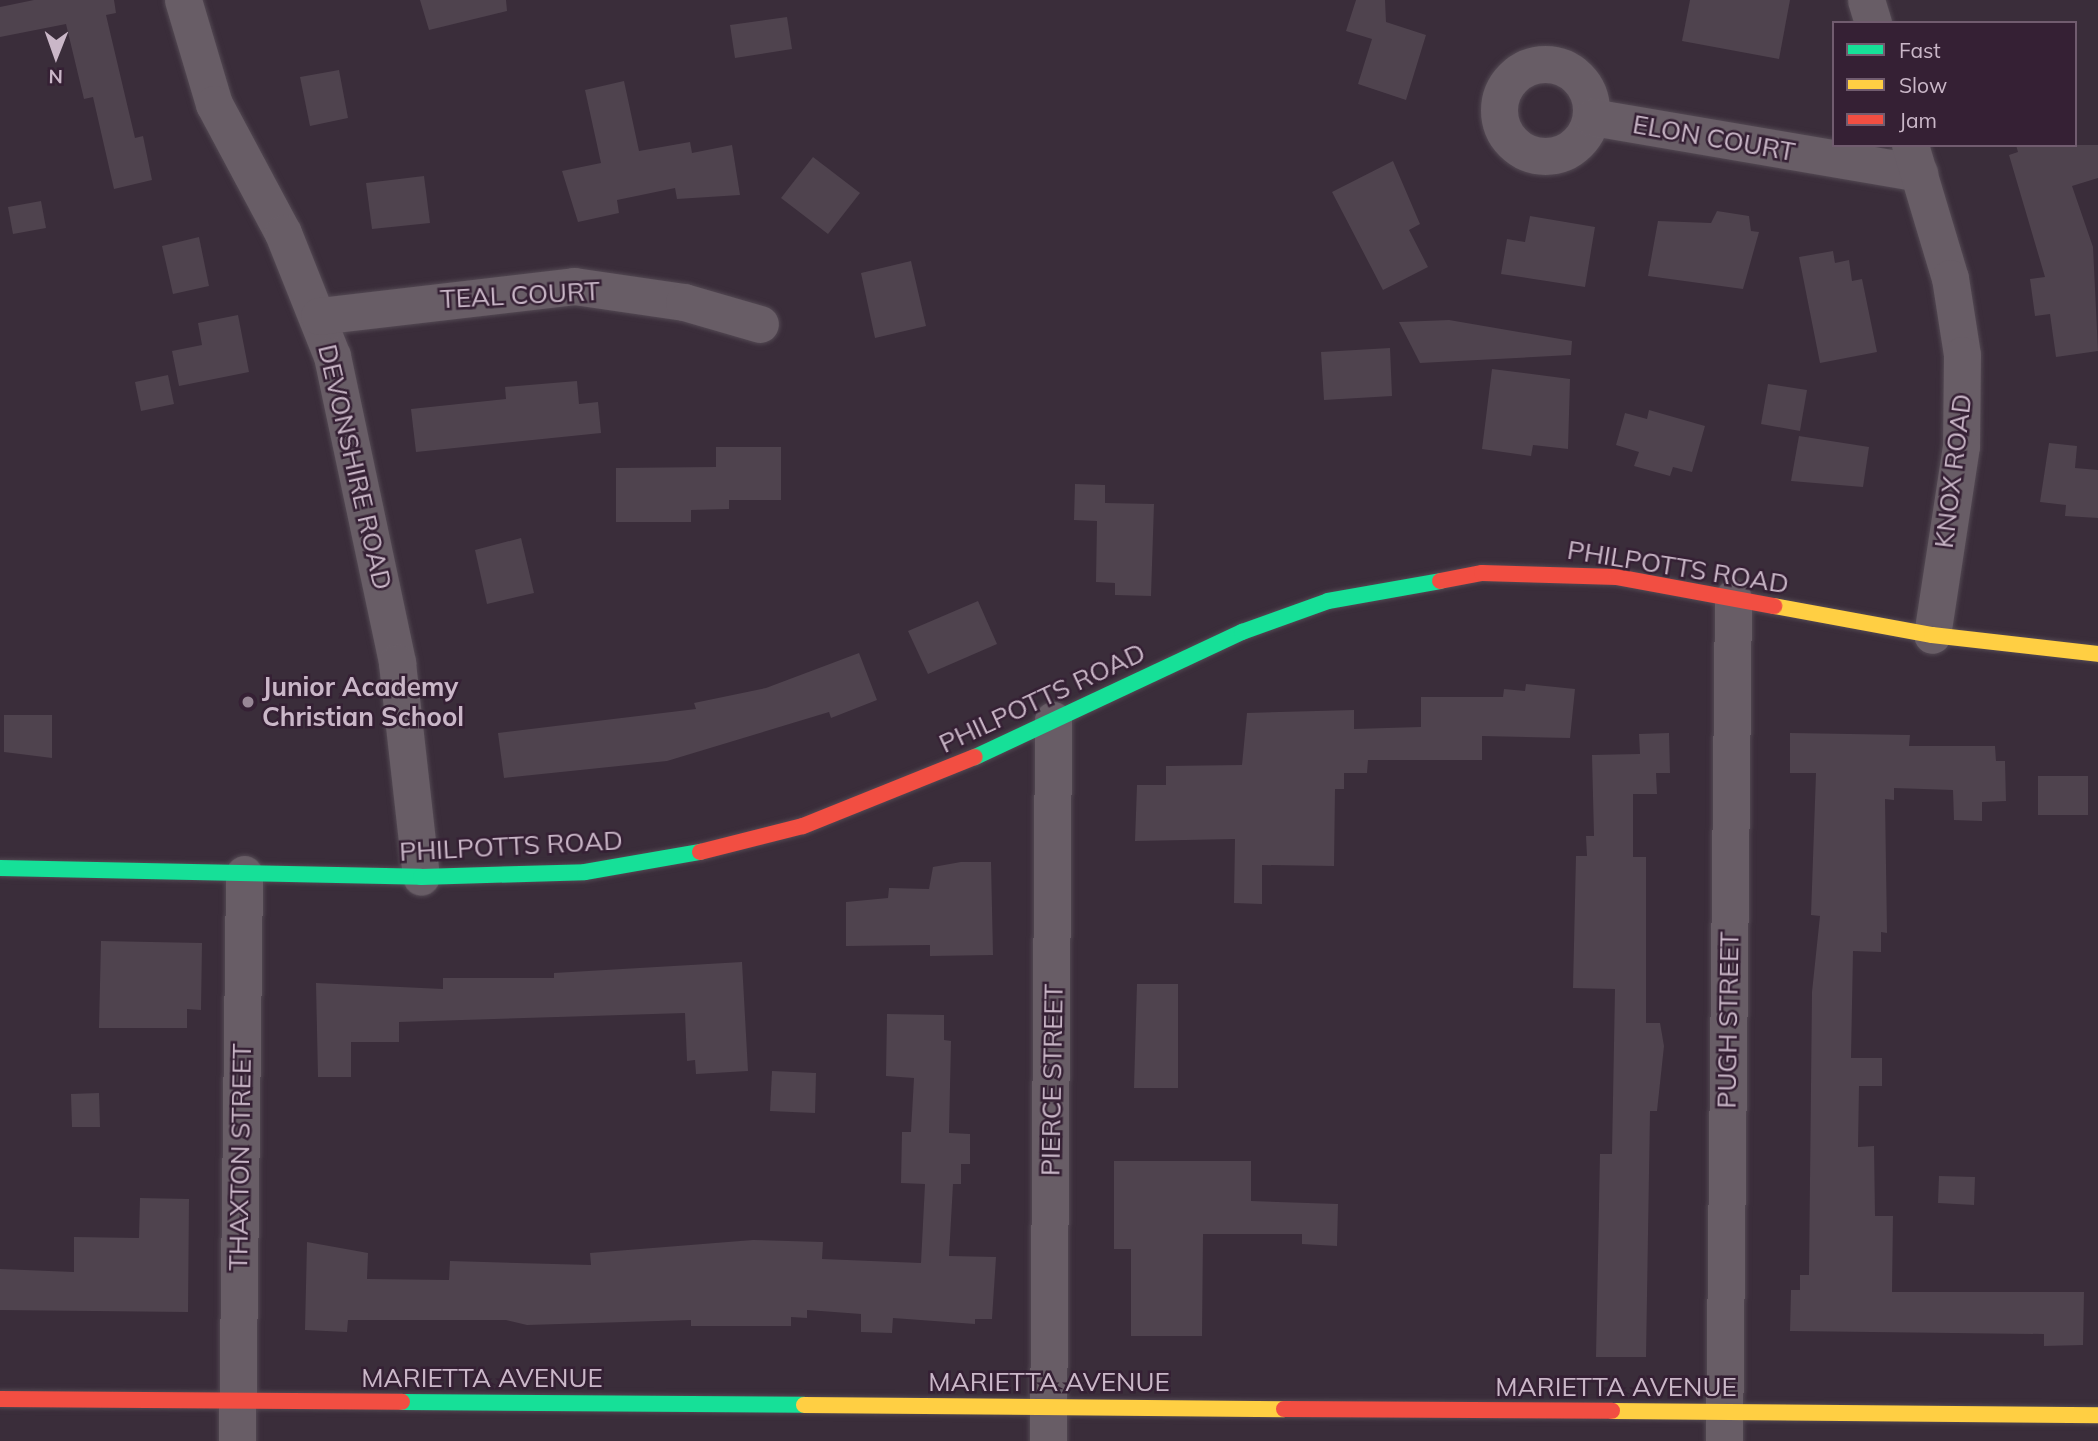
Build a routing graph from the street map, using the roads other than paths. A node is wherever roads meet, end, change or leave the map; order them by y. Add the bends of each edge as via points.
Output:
1 (183, 0) edge
2 (1866, 0) edge
3 (1872, 21) edge
4 (1592, 117) dead end
5 (1914, 159) edge
6 (319, 316) junction
7 (760, 324) dead end
8 (1732, 598) junction
9 (1932, 635) junction
10 (2098, 654) edge
11 (1053, 720) junction
12 (0, 869) edge
13 (244, 874) junction
14 (421, 877) junction
15 (0, 1399) edge
16 (238, 1401) junction
17 (2098, 1415) edge
18 (1048, 1424) edge
19 (1725, 1426) edge
20 (237, 1441) edge

1 - 6 street, DEVONSHIRE ROAD via 214,104
2 - 3 street
4 - 5 street, ELON COURT
5 - 9 street, KNOX ROAD via 1950,278 1962,355 1961,446
6 - 7 street, TEAL COURT via 574,286 684,302
6 - 14 street, DEVONSHIRE ROAD via 357,451 397,663
8 - 9 street, PHILPOTTS ROAD
8 - 11 street, PHILPOTTS ROAD via 1542,571 1408,582 1242,632
8 - 19 street, PUGH STREET
9 - 10 street, PHILPOTTS ROAD
11 - 14 street, PHILPOTTS ROAD via 897,793 765,835 585,872
11 - 18 street, PIERCE STREET
12 - 13 street, PHILPOTTS ROAD
13 - 14 street, PHILPOTTS ROAD
13 - 16 street, THAXTON STREET
15 - 16 street, MARIETTA AVENUE
16 - 18 street, MARIETTA AVENUE
16 - 20 street, THAXTON STREET
17 - 19 street, MARIETTA AVENUE
18 - 19 street, MARIETTA AVENUE

